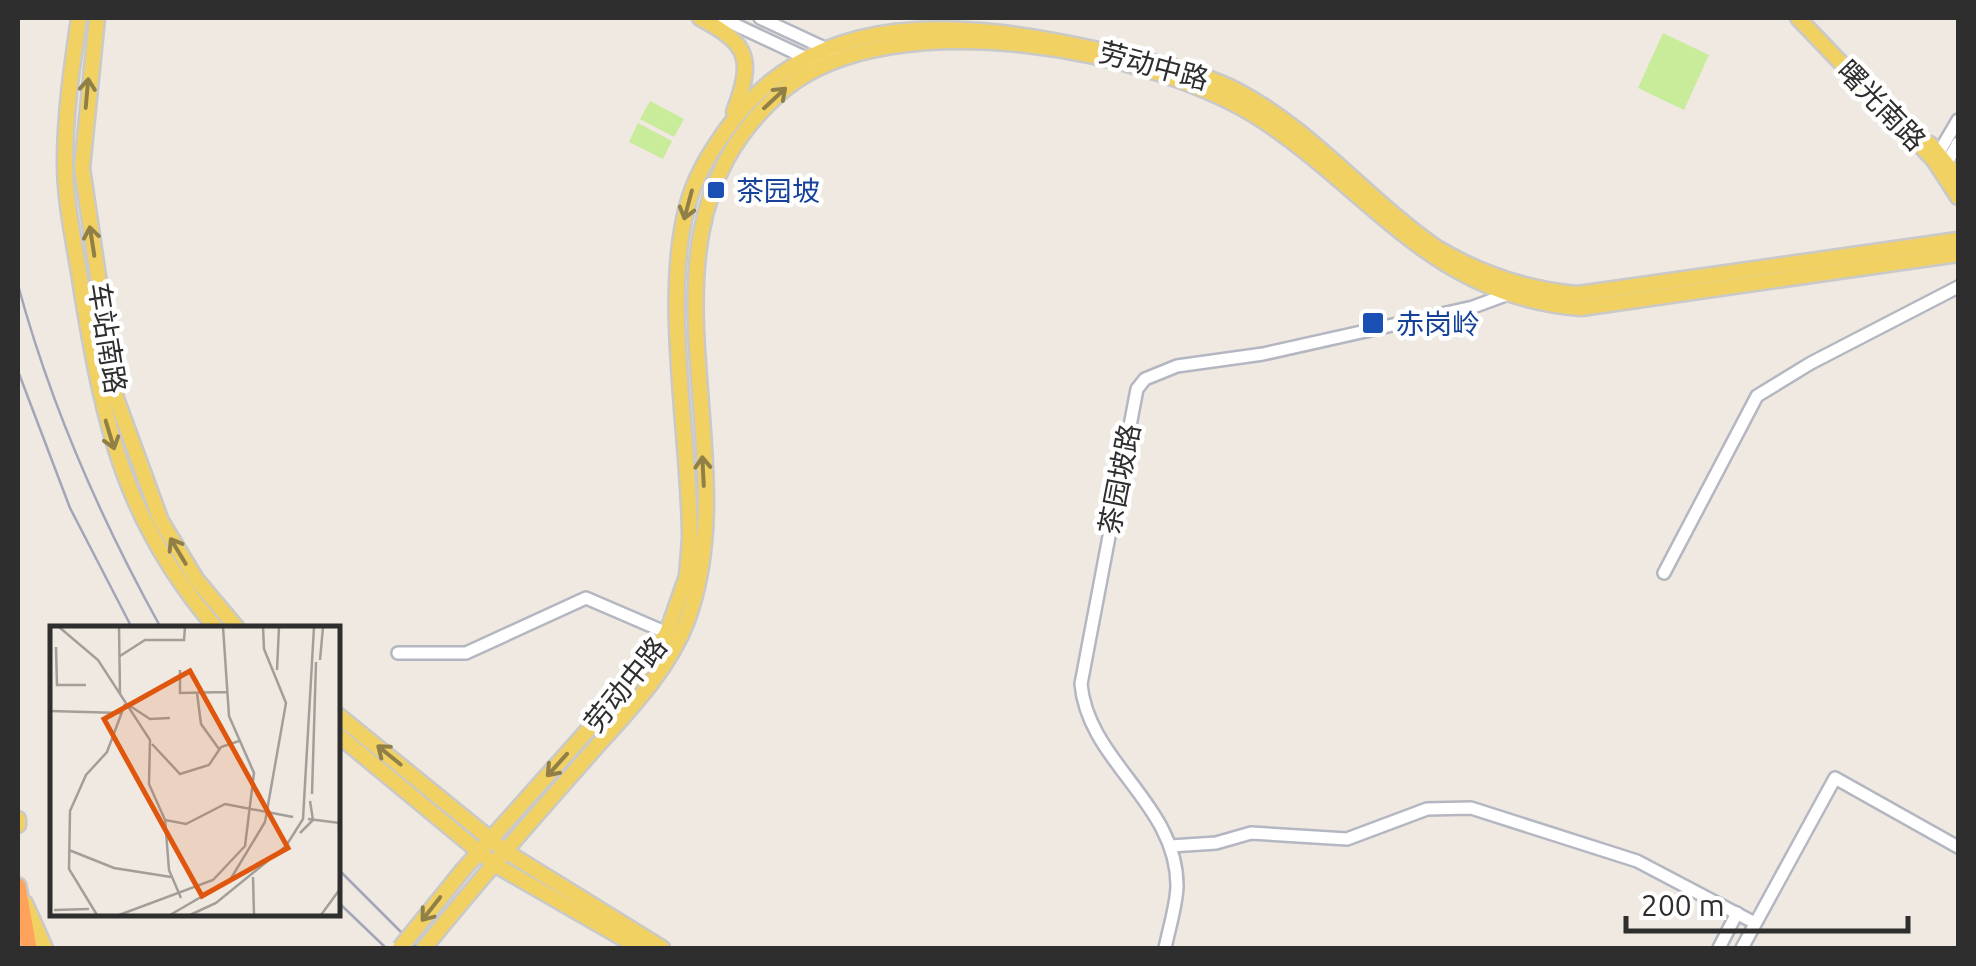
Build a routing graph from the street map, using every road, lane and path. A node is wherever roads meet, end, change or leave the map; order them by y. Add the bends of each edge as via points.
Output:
1 (79, 18) edge
2 (97, 18) edge
3 (700, 18) edge
4 (722, 18) edge
5 (760, 18) edge
6 (1798, 18) edge
7 (1810, 18) edge
8 (823, 48) junction
9 (841, 56) junction
10 (804, 57) junction
11 (820, 65) junction
12 (1958, 120) edge
13 (730, 125) junction
14 (1958, 143) edge
15 (1941, 162) junction
16 (1958, 178) edge
17 (1958, 198) edge
18 (1958, 240) edge
19 (1958, 254) edge
20 (1530, 288) junction
21 (1958, 288) edge
22 (1503, 295) junction
23 (1664, 572) dead end
24 (214, 626) edge
25 (235, 626) edge
26 (674, 636) junction
27 (398, 653) dead end
28 (340, 717) edge
29 (340, 736) edge
30 (490, 839) junction
31 (1170, 846) junction
32 (1958, 848) edge
33 (479, 851) junction
34 (505, 852) junction
35 (494, 864) junction
36 (18, 884) edge
37 (1737, 913) junction
38 (1755, 923) junction
39 (32, 948) edge
40 (45, 948) edge
41 (400, 948) edge
42 (424, 948) edge
43 (640, 948) edge
44 (662, 948) edge
45 (1165, 948) edge
46 (1719, 948) edge
47 (1742, 948) edge

1 -> 24 main road, 车站南路 via 65,166 100,404 122,471 163,558
25 -> 2 main road, 车站南路 via 178,552 145,487 116,398 82,168
3 - 13 main road via 734,37 744,57 744,86
4 - 10 street
5 - 8 street
6 - 15 main road, 曙光南路
7 - 15 main road, 曙光南路
8 - 9 street
8 - 10 main road, 劳动中路
8 - 20 main road, 劳动中路 via 900,31 990,29 1200,75 1285,122 1436,248
9 - 11 main road, 劳动中路
9 - 22 main road, 劳动中路 via 910,40 1008,42 1195,84 1282,134 1432,258
10 - 11 street
10 - 13 main road, 劳动中路 via 756,93
26 -> 11 main road, 劳动中路 via 698,583 704,537 695,287 702,224 740,136 772,100
12 - 15 street
13 -> 26 main road, 劳动中路 via 694,185 678,257 690,539
14 - 15 street
15 - 16 main road, 曙光南路
15 - 17 main road, 曙光南路
18 - 20 main road, 劳动中路 via 1578,294
19 - 22 main road, 劳动中路 via 1580,308
20 - 22 street, 茶园坡路
21 - 23 street via 1758,396
22 - 31 street, 茶园坡路 via 1263,354 1176,366 1137,389 1081,684 1089,723
26 - 27 street via 586,598 466,653
26 -> 30 main road, 劳动中路
26 - 34 main road, 劳动中路 via 648,687
30 -> 28 main road
29 - 33 main road
30 - 33 main road, 劳动中路
30 - 34 main road
31 - 37 street via 1251,833 1348,839 1427,809 1470,808 1637,861
31 - 45 street, 茶园坡路 via 1177,888
32 - 38 street via 1835,778
33 - 35 main road
33 -> 41 main road, 劳动中路, bridge
34 - 35 main road, 劳动中路
34 - 44 main road
35 - 42 main road, 劳动中路
35 - 43 main road
36 - 39 highway
36 - 40 main road
37 - 38 street
37 - 46 street
38 - 47 street

